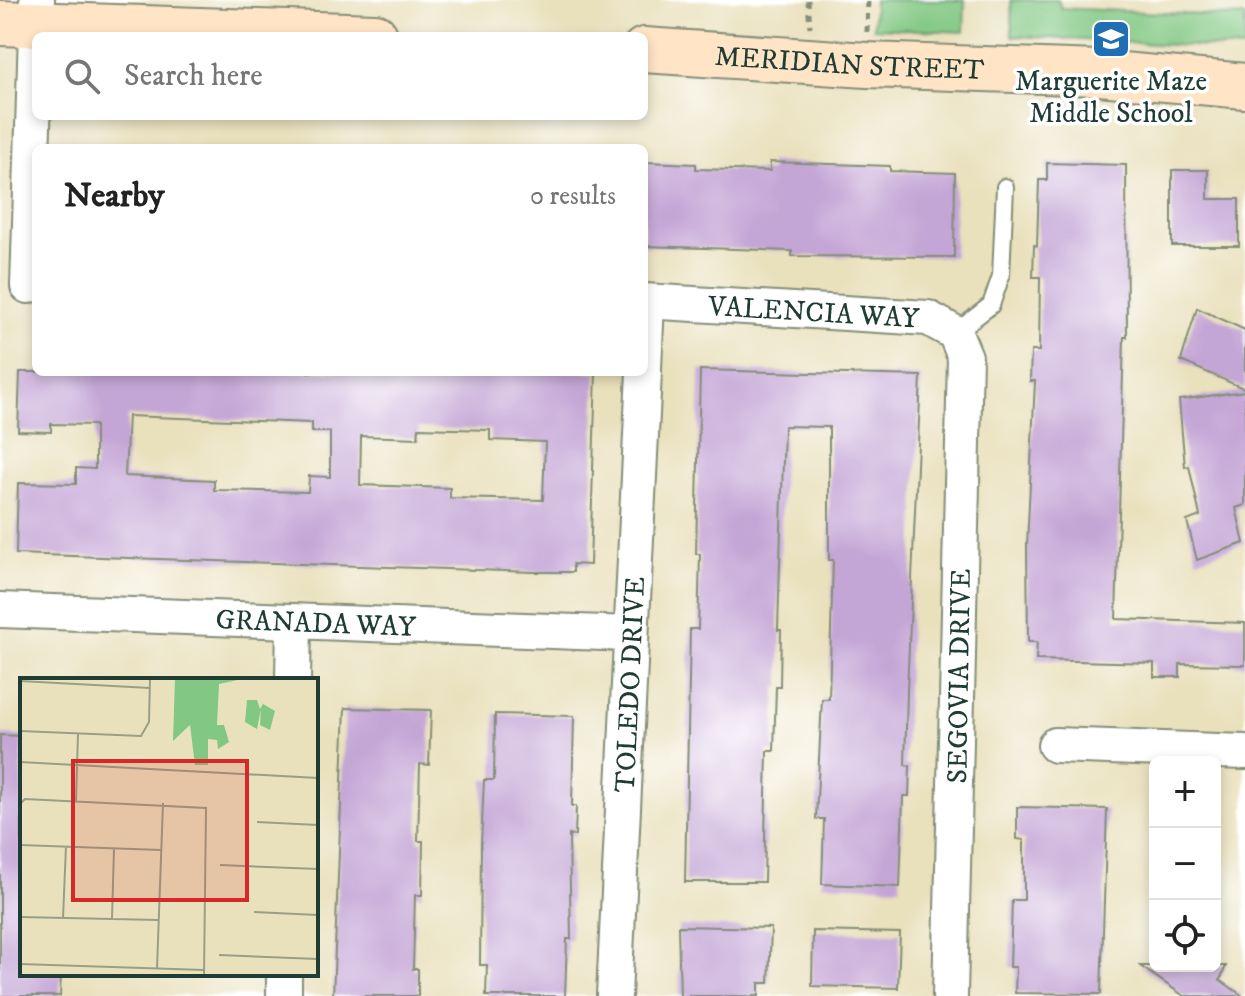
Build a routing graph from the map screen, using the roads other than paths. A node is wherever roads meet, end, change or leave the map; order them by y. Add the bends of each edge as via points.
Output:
1 (24, 16) edge
2 (305, 32) edge
3 (648, 50) edge
4 (1245, 86) edge
5 (1005, 187) dead end
6 (21, 286) edge
7 (648, 302) edge
8 (960, 345) junction
9 (644, 376) edge
10 (0, 610) edge
11 (294, 621) junction
12 (630, 634) junction
13 (293, 678) edge
14 (1055, 745) dead end
15 (1245, 752) edge
16 (614, 996) edge
17 (950, 996) edge

1 - 2 street
1 - 6 street
3 - 4 street, MERIDIAN STREET via 1099,73
5 - 8 lane via 1001,276 991,305
7 - 8 street, VALENCIA WAY via 928,318
8 - 17 street, SEGOVIA DRIVE
9 - 12 street, TOLEDO DRIVE
10 - 11 street, GRANADA WAY
11 - 12 street, GRANADA WAY
11 - 13 street
12 - 16 street, TOLEDO DRIVE
14 - 15 street

